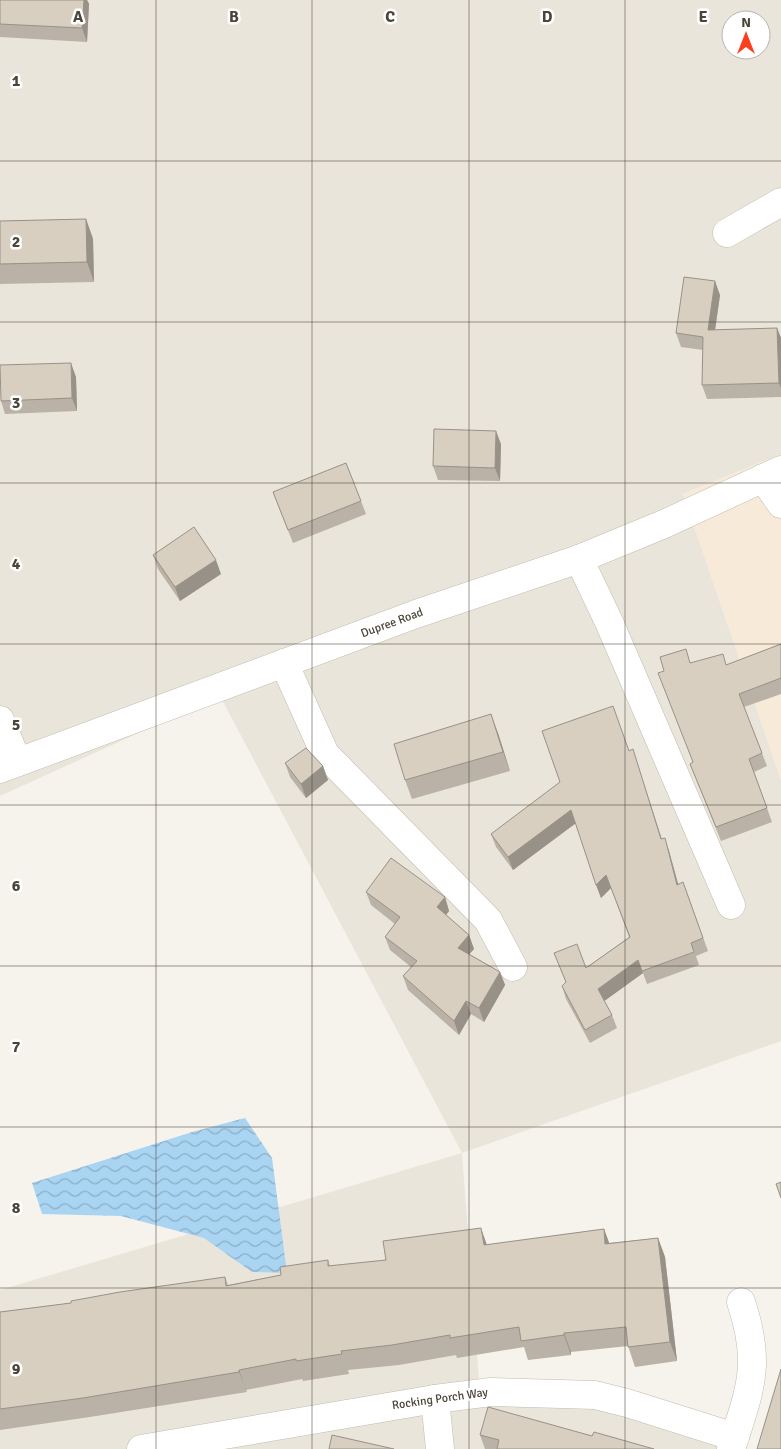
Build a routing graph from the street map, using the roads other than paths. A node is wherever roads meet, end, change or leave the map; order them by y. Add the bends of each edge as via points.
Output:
1 (781, 202) edge
2 (727, 233) dead end
3 (772, 474) edge
4 (781, 504) edge
5 (579, 559) junction
6 (284, 663) junction
7 (0, 720) edge
8 (8, 765) edge
9 (731, 905) dead end
10 (513, 967) dead end
11 (741, 1302) dead end
12 (435, 1399) junction
13 (733, 1443) edge
14 (148, 1448) edge
15 (440, 1449) edge

1 - 2 street
3 - 4 street
3 - 5 street, Dupree Road
5 - 6 street, Dupree Road
5 - 9 street
6 - 8 street, Dupree Road
6 - 10 street via 325,754 488,920
7 - 8 street
11 - 13 street via 750,1330 754,1360 751,1387
12 - 13 street, Rocking Porch Way via 491,1392 595,1395 627,1402
12 - 14 street, Rocking Porch Way
12 - 15 street

